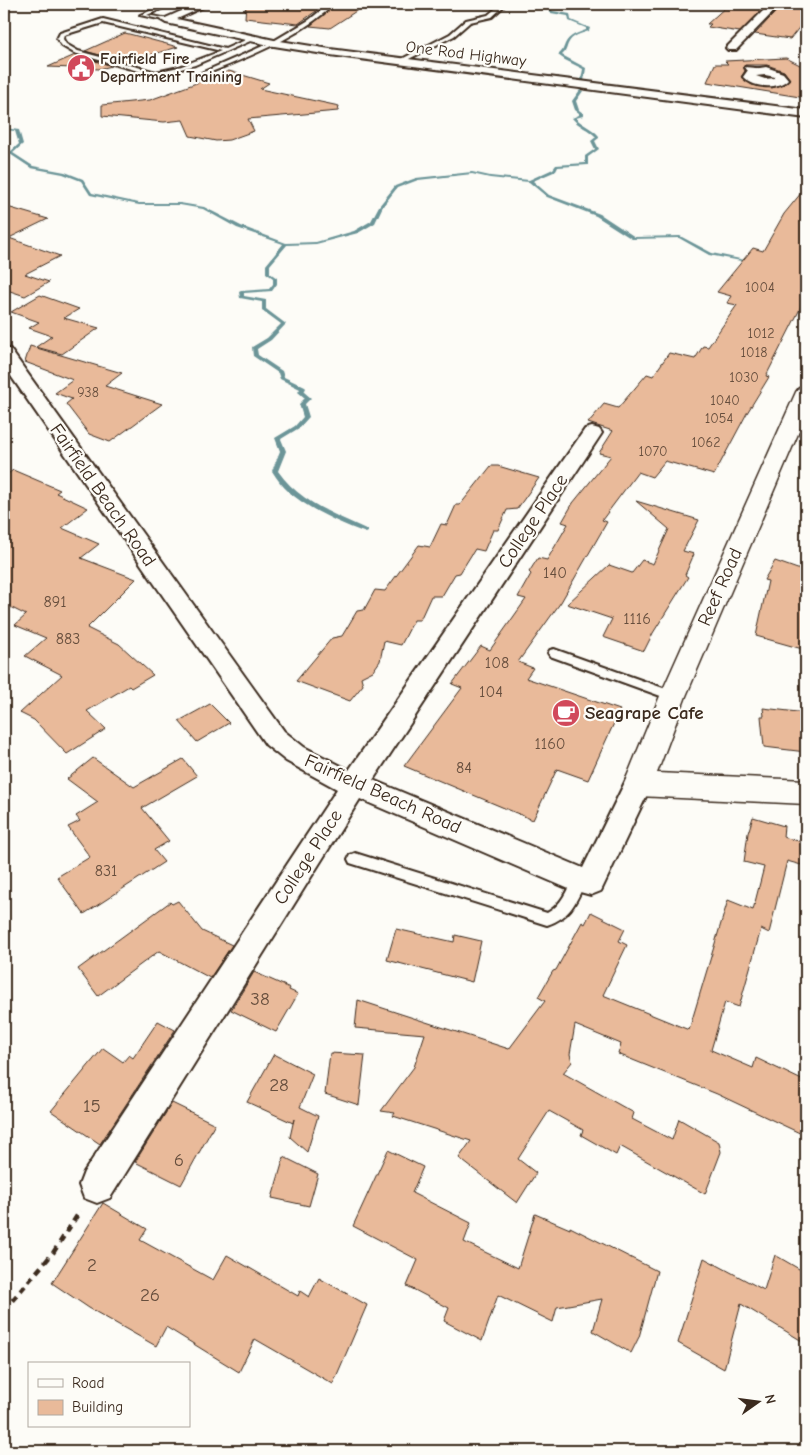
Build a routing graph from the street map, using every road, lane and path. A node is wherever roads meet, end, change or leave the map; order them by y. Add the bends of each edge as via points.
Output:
1 (171, 4) edge
2 (205, 4) edge
3 (332, 4) edge
4 (504, 4) edge
5 (776, 4) edge
6 (166, 20) junction
7 (252, 38) junction
8 (274, 43) junction
9 (732, 48) dead end
10 (224, 50) junction
11 (399, 62) junction
12 (747, 68) dead end
13 (195, 78) dead end
14 (754, 89) junction
15 (806, 114) edge
16 (4, 353) edge
17 (806, 392) edge
18 (592, 433) dead end
19 (554, 653) dead end
20 (673, 696) junction
21 (355, 784) junction
22 (638, 784) junction
23 (806, 792) edge
24 (355, 859) dead end
25 (578, 880) junction
26 (97, 1186) joint
27 (4, 1310) edge

1 - 6 lane via 142,15
2 - 6 street
3 - 8 lane
4 - 11 lane via 490,16 468,21 452,35
5 - 9 street
6 - 7 street, One Rod Highway
7 - 8 street, One Rod Highway
7 - 10 lane
8 - 11 street, One Rod Highway
8 - 13 lane
10 - 10 lane via 156,74 76,52 60,40 62,34 103,21
11 - 14 street, One Rod Highway
12 - 14 lane
14 - 15 street, One Rod Highway
16 - 21 street, Fairfield Beach Road via 275,738 295,754
17 - 20 street, Reef Road
18 - 21 street, College Place
19 - 20 lane
20 - 22 street, Reef Road
21 - 25 street, Fairfield Beach Road
21 - 26 street, College Place
22 - 23 street
22 - 25 street via 591,882
24 - 25 lane via 547,920 557,917 565,908
26 - 27 path via 53,1253

